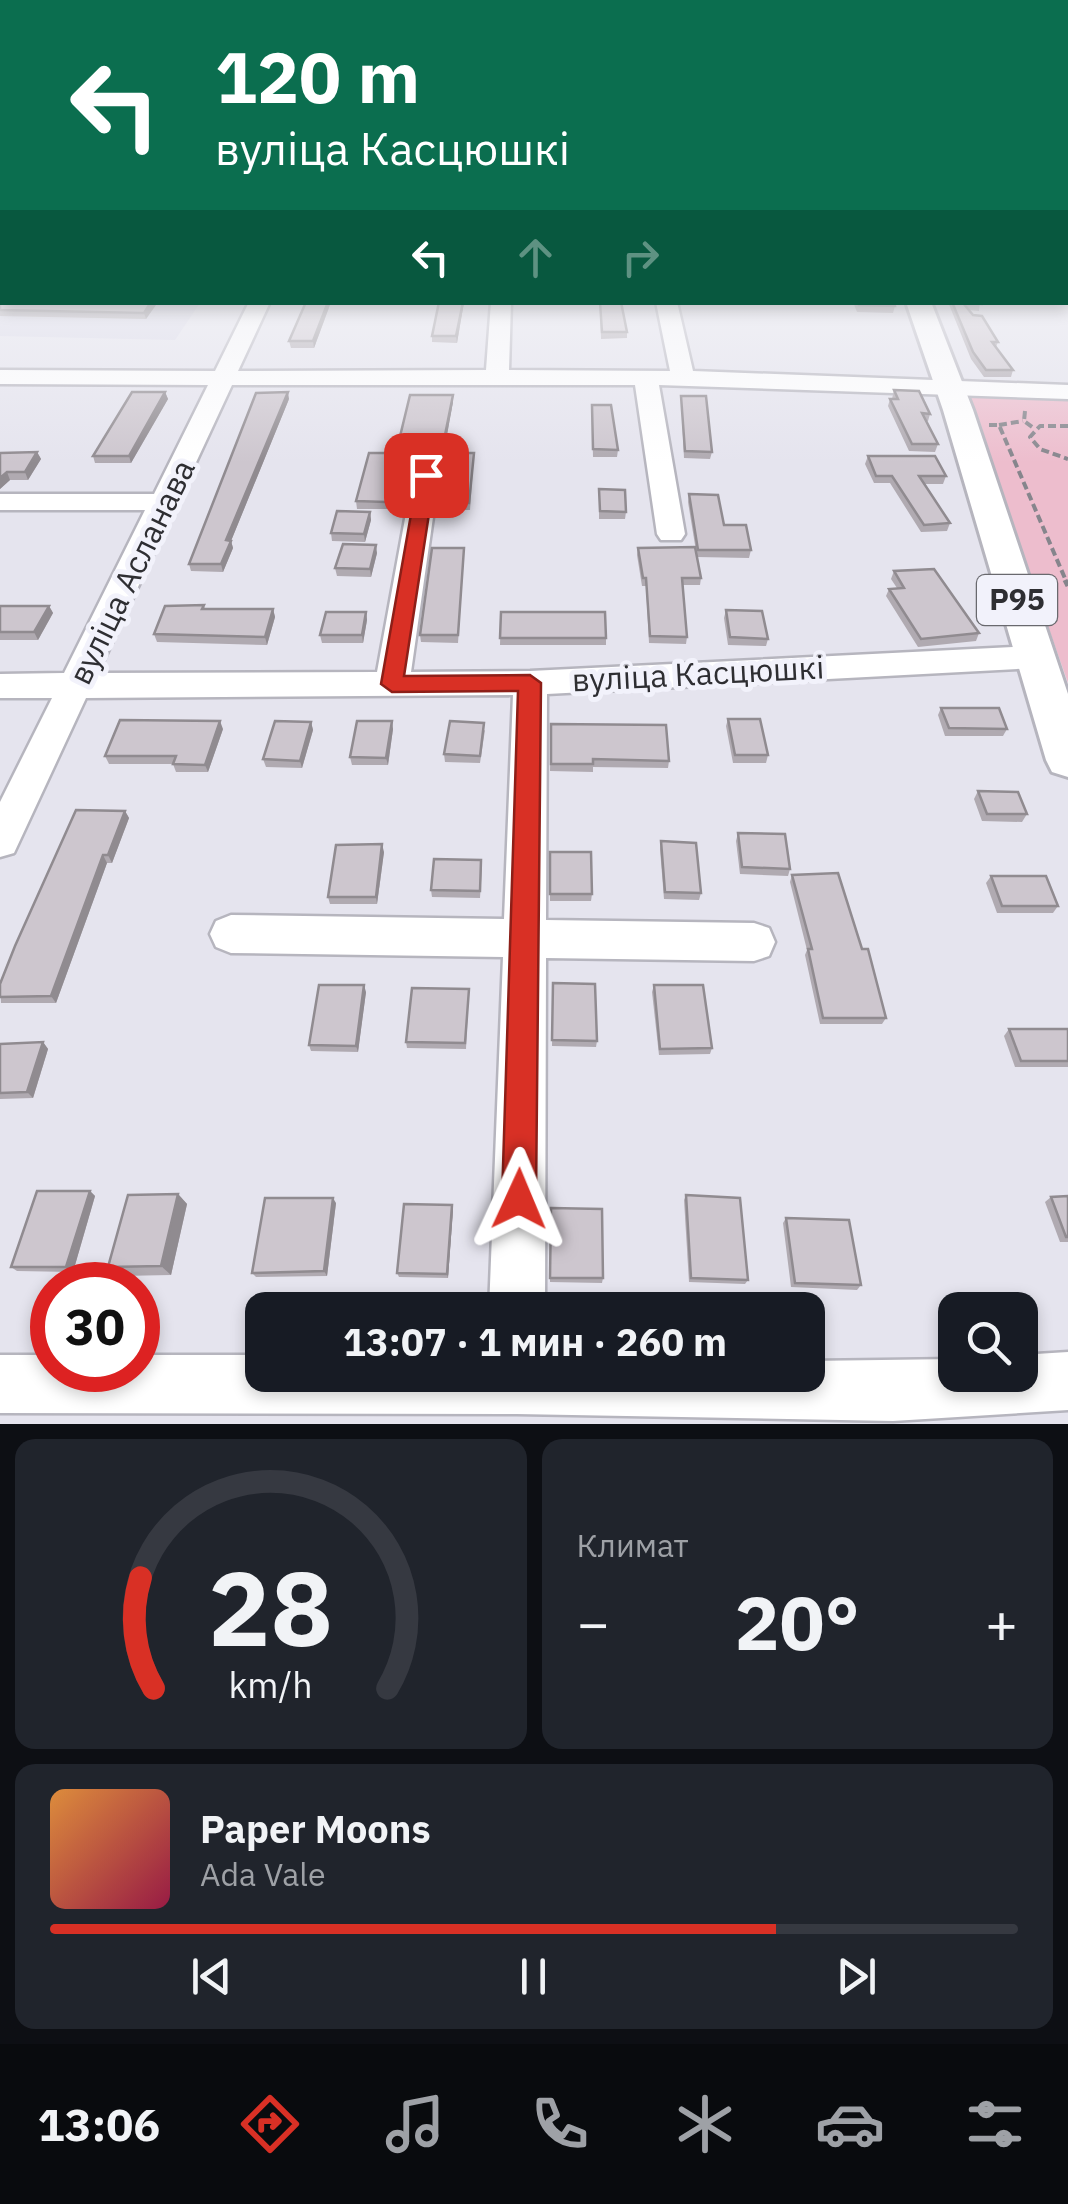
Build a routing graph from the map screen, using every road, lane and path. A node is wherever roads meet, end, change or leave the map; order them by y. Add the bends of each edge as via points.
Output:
1 (248, 329) edge
2 (499, 329) edge
3 (673, 329) edge
4 (929, 329) edge
5 (0, 377) edge
6 (496, 378) junction
7 (646, 378) junction
8 (684, 378) junction
9 (226, 380) junction
10 (950, 384) junction
11 (1068, 392) edge
12 (976, 424) dead end
13 (1000, 425) junction
14 (1068, 426) edge
15 (1036, 429) junction
16 (1068, 459) edge
17 (426, 475) dead end
18 (0, 502) edge
19 (166, 502) junction
20 (670, 534) dead end
21 (1068, 586) edge
22 (1035, 657) junction
23 (530, 683) junction
24 (392, 684) junction
25 (0, 686) edge
26 (77, 687) junction
27 (1068, 760) edge
28 (0, 840) edge
29 (231, 934) dead end
30 (523, 939) junction
31 (754, 942) dead end
32 (518, 1292) edge
33 (1068, 1381) edge
34 (245, 1382) edge
35 (0, 1384) edge
36 (825, 1390) edge

1 - 9 street, вуліца Асланава
2 - 6 street
3 - 8 street
4 - 10 main road, Р95
5 - 9 street
6 - 7 street
6 - 9 street
7 - 8 street
7 - 20 street
8 - 10 street
9 - 19 street, вуліца Асланава
10 - 11 street
10 - 22 main road, Р95
12 - 13 path
13 - 15 path via 1024,421
13 - 21 path
14 - 15 path
15 - 16 path via 1030,437 1040,449
17 - 24 street
18 - 19 street
19 - 26 street, вуліца Асланава
22 - 23 street, вуліца Касцюшкі
22 - 27 main road, Р95
23 - 24 street, вуліца Касцюшкі
23 - 30 street
24 - 26 street, вуліца Касцюшкі
25 - 26 street, вуліца Касцюшкі
26 - 28 street, вуліца Асланава
29 - 30 street
30 - 31 street
30 - 32 street
33 - 36 street
34 - 35 street

